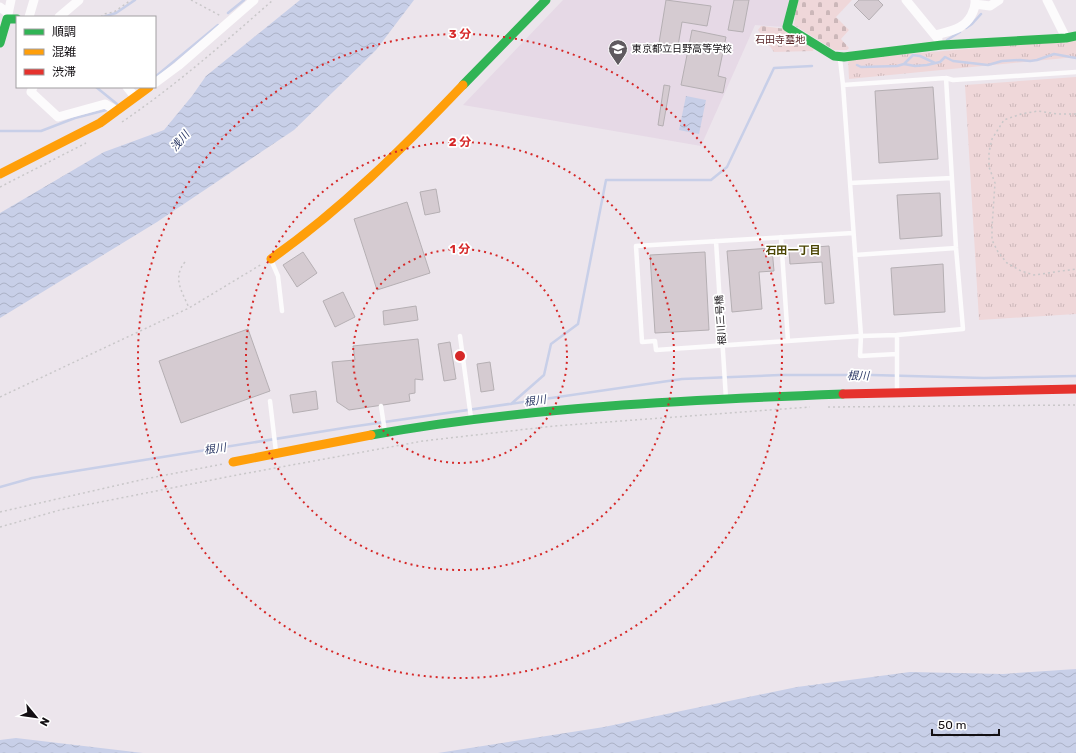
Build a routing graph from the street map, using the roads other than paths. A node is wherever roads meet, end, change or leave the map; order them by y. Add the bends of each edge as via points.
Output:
1 (11, 0) edge
2 (34, 0) edge
3 (78, 0) edge
4 (254, 0) edge
5 (546, 0) edge
6 (794, 0) edge
7 (906, 0) edge
8 (999, 0) edge
9 (1047, 0) edge
10 (975, 2) edge
11 (0, 7) edge
12 (8, 16) junction
13 (29, 16) edge
14 (60, 16) edge
15 (16, 19) edge
16 (936, 35) junction
17 (1076, 36) edge
18 (1066, 38) junction
19 (0, 43) edge
20 (942, 45) junction
21 (840, 57) junction
22 (1076, 72) edge
23 (946, 78) junction
24 (156, 82) edge
25 (843, 85) junction
26 (33, 88) edge
27 (129, 88) edge
28 (148, 88) edge
29 (135, 97) junction
30 (117, 111) junction
31 (0, 174) edge
32 (952, 178) junction
33 (850, 183) junction
34 (853, 233) junction
35 (781, 237) junction
36 (716, 241) junction
37 (956, 248) junction
38 (855, 255) junction
39 (271, 259) joint
40 (282, 311) dead end
41 (896, 335) junction
42 (460, 336) dead end
43 (861, 336) junction
44 (788, 341) junction
45 (722, 345) junction
46 (897, 354) junction
47 (897, 388) junction
48 (1076, 389) edge
49 (726, 399) junction
50 (270, 401) dead end
51 (380, 406) dead end
52 (471, 417) junction
53 (385, 430) junction
54 (275, 449) junction
55 (233, 462) road end

1 - 12 street
2 - 13 street
3 - 14 street
4 - 24 street
5 - 39 street via 374,175 321,222
6 - 21 street via 787,27 834,56
7 - 16 street
8 - 10 street via 990,6
9 - 18 street
10 - 16 street via 970,18 961,27
11 - 12 street
12 - 15 street
12 - 19 street
16 - 20 street
17 - 18 street
18 - 20 street
20 - 21 street
21 - 25 lane
22 - 23 lane via 953,80
23 - 25 lane
23 - 32 lane
25 - 33 lane
26 - 30 street via 31,92 58,117 105,104
27 - 29 street
28 - 29 street
29 - 30 street
30 - 31 street via 86,131
32 - 33 lane
32 - 37 lane
33 - 34 lane
34 - 35 lane
34 - 38 lane
35 - 36 lane
35 - 44 lane
36 - 45 lane, 根川三号橋
36 - 45 lane via 636,246 642,342 655,341 656,350
37 - 38 lane
37 - 41 lane via 963,329
38 - 43 lane
39 - 40 lane via 278,276
41 - 43 lane
41 - 46 lane
42 - 52 lane
43 - 44 lane
43 - 46 lane via 860,356
44 - 45 lane
45 - 49 lane, 根川三号橋
46 - 47 lane
47 - 48 street
47 - 49 street
49 - 52 street
50 - 54 lane
51 - 53 lane
52 - 53 street
53 - 54 street
54 - 55 street

